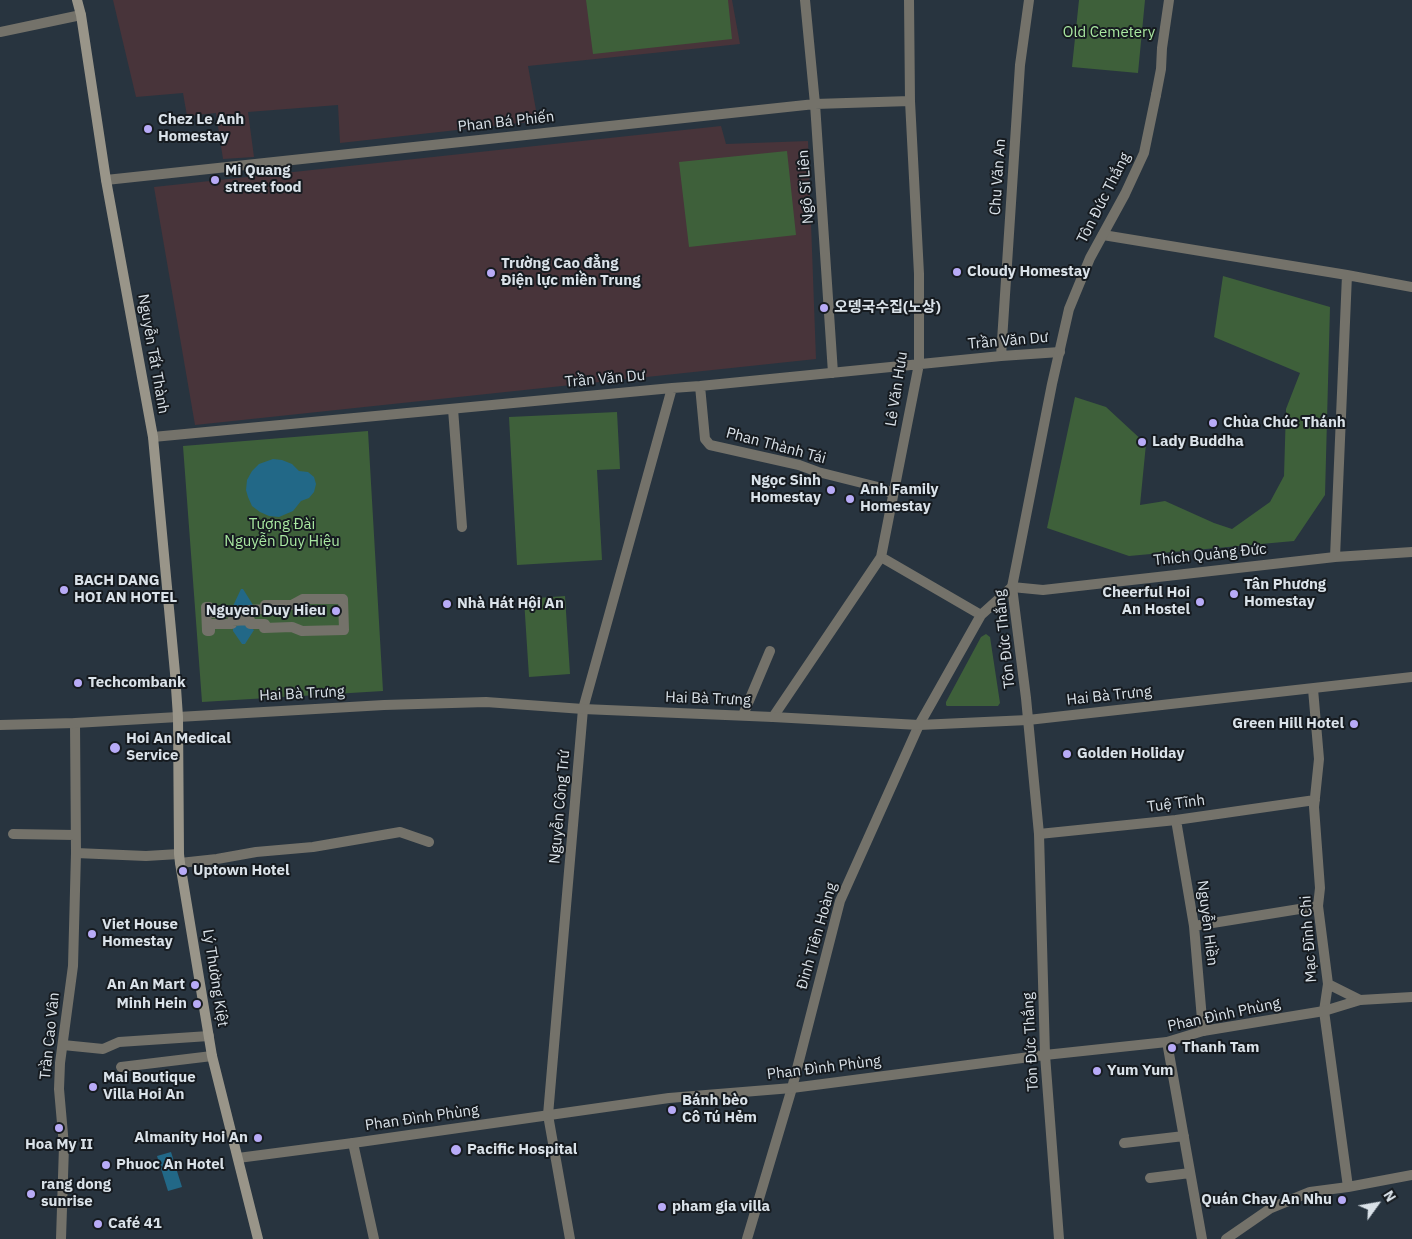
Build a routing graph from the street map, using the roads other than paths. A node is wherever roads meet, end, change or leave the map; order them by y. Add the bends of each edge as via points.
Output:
1 (77, 0) edge
2 (804, 0) edge
3 (909, 0) edge
4 (1029, 0) edge
5 (1169, 0) edge
6 (81, 16) junction
7 (0, 32) edge
8 (910, 101) junction
9 (816, 104) junction
10 (106, 180) junction
11 (1103, 235) junction
12 (1347, 275) junction
13 (1412, 287) edge
14 (1060, 352) junction
15 (1001, 356) junction
16 (919, 364) junction
17 (833, 373) junction
18 (700, 386) junction
19 (672, 388) junction
20 (453, 409) junction
21 (152, 437) junction
22 (893, 494) junction
23 (462, 527) dead end
24 (1412, 552) edge
25 (881, 557) junction
26 (1335, 557) junction
27 (1012, 587) junction
28 (982, 615) junction
29 (242, 617) joint
30 (770, 651) dead end
31 (1412, 677) edge
32 (1312, 689) junction
33 (583, 709) junction
34 (743, 716) junction
35 (178, 717) junction
36 (773, 717) junction
37 (1028, 720) junction
38 (76, 724) junction
39 (919, 725) junction
40 (0, 726) edge
41 (1315, 800) junction
42 (1176, 820) junction
43 (13, 834) dead end
44 (1040, 834) junction
45 (75, 836) junction
46 (430, 842) dead end
47 (76, 853) junction
48 (180, 859) junction
49 (1318, 906) junction
50 (1194, 926) junction
51 (1328, 984) junction
52 (1412, 996) edge
53 (1360, 1000) junction
54 (1324, 1011) junction
55 (1203, 1031) junction
56 (209, 1036) junction
57 (1167, 1042) junction
58 (63, 1045) junction
59 (1046, 1055) junction
60 (212, 1056) junction
61 (121, 1067) dead end
62 (792, 1088) junction
63 (548, 1116) junction
64 (1184, 1136) junction
65 (353, 1143) junction
66 (1124, 1143) dead end
67 (238, 1158) junction
68 (1190, 1173) junction
69 (1412, 1175) edge
70 (1150, 1178) dead end
71 (1348, 1186) junction
72 (61, 1239) edge
73 (258, 1239) edge
74 (374, 1239) edge
75 (570, 1239) edge
76 (747, 1239) edge
77 (1059, 1239) edge
78 (1202, 1239) edge
79 (1226, 1239) edge

1 - 6 main road, Nguyễn Tất Thành
2 - 9 street, Ngô Sĩ Liên
3 - 8 street, Lê Văn Hưu
4 - 15 street, Chu Văn An via 1020,65
5 - 11 street, Tôn Đức Thắng via 1161,68 1144,153
6 - 7 street
6 - 10 main road, Nguyễn Tất Thành
8 - 9 street, Phan Bá Phiến
8 - 16 street, Lê Văn Hưu via 919,274
9 - 10 street, Phan Bá Phiến
9 - 17 street, Ngô Sĩ Liên
10 - 21 main road, Nguyễn Tất Thành
11 - 12 street
11 - 14 street, Tôn Đức Thắng via 1069,308
12 - 13 street
12 - 26 street
14 - 15 street, Trần Văn Dư
14 - 27 street, Tôn Đức Thắng
15 - 16 street, Trần Văn Dư
16 - 17 street, Trần Văn Dư
16 - 22 street, Lê Văn Hưu
17 - 18 street, Trần Văn Dư
18 - 19 street, Trần Văn Dư
18 - 22 street, Phan Thành Tái via 705,439 710,444 799,465
19 - 20 street, Trần Văn Dư
19 - 33 street, Nguyễn Công Trứ
20 - 21 street, Trần Văn Dư
20 - 23 street
21 - 35 main road, Nguyễn Tất Thành
22 - 25 street, Lê Văn Hưu
24 - 26 street, Thích Quảng Đức
25 - 28 street
25 - 36 street, Lê Văn Hưu
26 - 27 street, Thích Quảng Đức via 1043,590
27 - 28 street, Đinh Tiên Hoàng
27 - 37 street, Tôn Đức Thắng
28 - 39 street, Đinh Tiên Hoàng
29 - 29 street via 249,614 249,610 265,609 265,605 292,605 303,599 343,598 344,630 264,628 264,624 250,624 250,620
30 - 34 street
31 - 32 street, Hai Bà Trưng
32 - 37 street, Hai Bà Trưng
32 - 41 street, Mạc Đĩnh Chi via 1319,759
33 - 34 street, Hai Bà Trưng
33 - 35 street, Hai Bà Trưng via 486,702
33 - 63 street, Nguyễn Công Trứ
34 - 36 street, Hai Bà Trưng
35 - 38 street, Hai Bà Trưng
35 - 48 main road, Lý Thường Kiệt
36 - 39 street, Hai Bà Trưng
37 - 39 street, Hai Bà Trưng
37 - 44 street, Tôn Đức Thắng
38 - 40 street, Hai Bà Trưng
38 - 45 street, Trần Cao Vân
39 - 62 street, Đinh Tiên Hoàng via 840,901
41 - 42 street, Tuệ Tĩnh
41 - 49 street, Mạc Đĩnh Chi via 1320,888
42 - 44 street, Tuệ Tĩnh
42 - 50 street, Nguyễn Hiền
43 - 45 street
44 - 59 street, Tôn Đức Thắng
45 - 47 street, Trần Cao Vân
46 - 48 street via 400,832 217,859
47 - 48 street
47 - 58 street, Trần Cao Vân via 73,966
48 - 56 main road, Lý Thường Kiệt
49 - 50 street
49 - 51 street, Mạc Đĩnh Chi
50 - 55 street, Nguyễn Hiền
51 - 53 street
51 - 54 street, Mạc Đĩnh Chi
52 - 53 street, Phan Đình Phùng
53 - 54 street, Phan Đình Phùng
54 - 55 street, Phan Đình Phùng
54 - 71 street, Mạc Đĩnh Chi
55 - 57 street, Phan Đình Phùng
56 - 58 street via 119,1042 103,1049
56 - 60 main road, Lý Thường Kiệt
57 - 59 street, Phan Đình Phùng
57 - 64 street
58 - 72 street, Trần Cao Vân via 59,1089 64,1146
59 - 62 street, Phan Đình Phùng
59 - 77 street, Tôn Đức Thắng
60 - 61 street
60 - 67 main road, Lý Thường Kiệt
62 - 63 street, Phan Đình Phùng via 669,1098
62 - 76 street, Đinh Tiên Hoàng
63 - 65 street, Phan Đình Phùng
63 - 75 street, Nguyễn Công Trứ
64 - 66 street
64 - 68 street
65 - 67 street, Phan Đình Phùng
65 - 74 street
67 - 73 main road, Lý Thường Kiệt
68 - 70 street
68 - 78 street
69 - 71 street
71 - 79 street via 1310,1192 1271,1208

